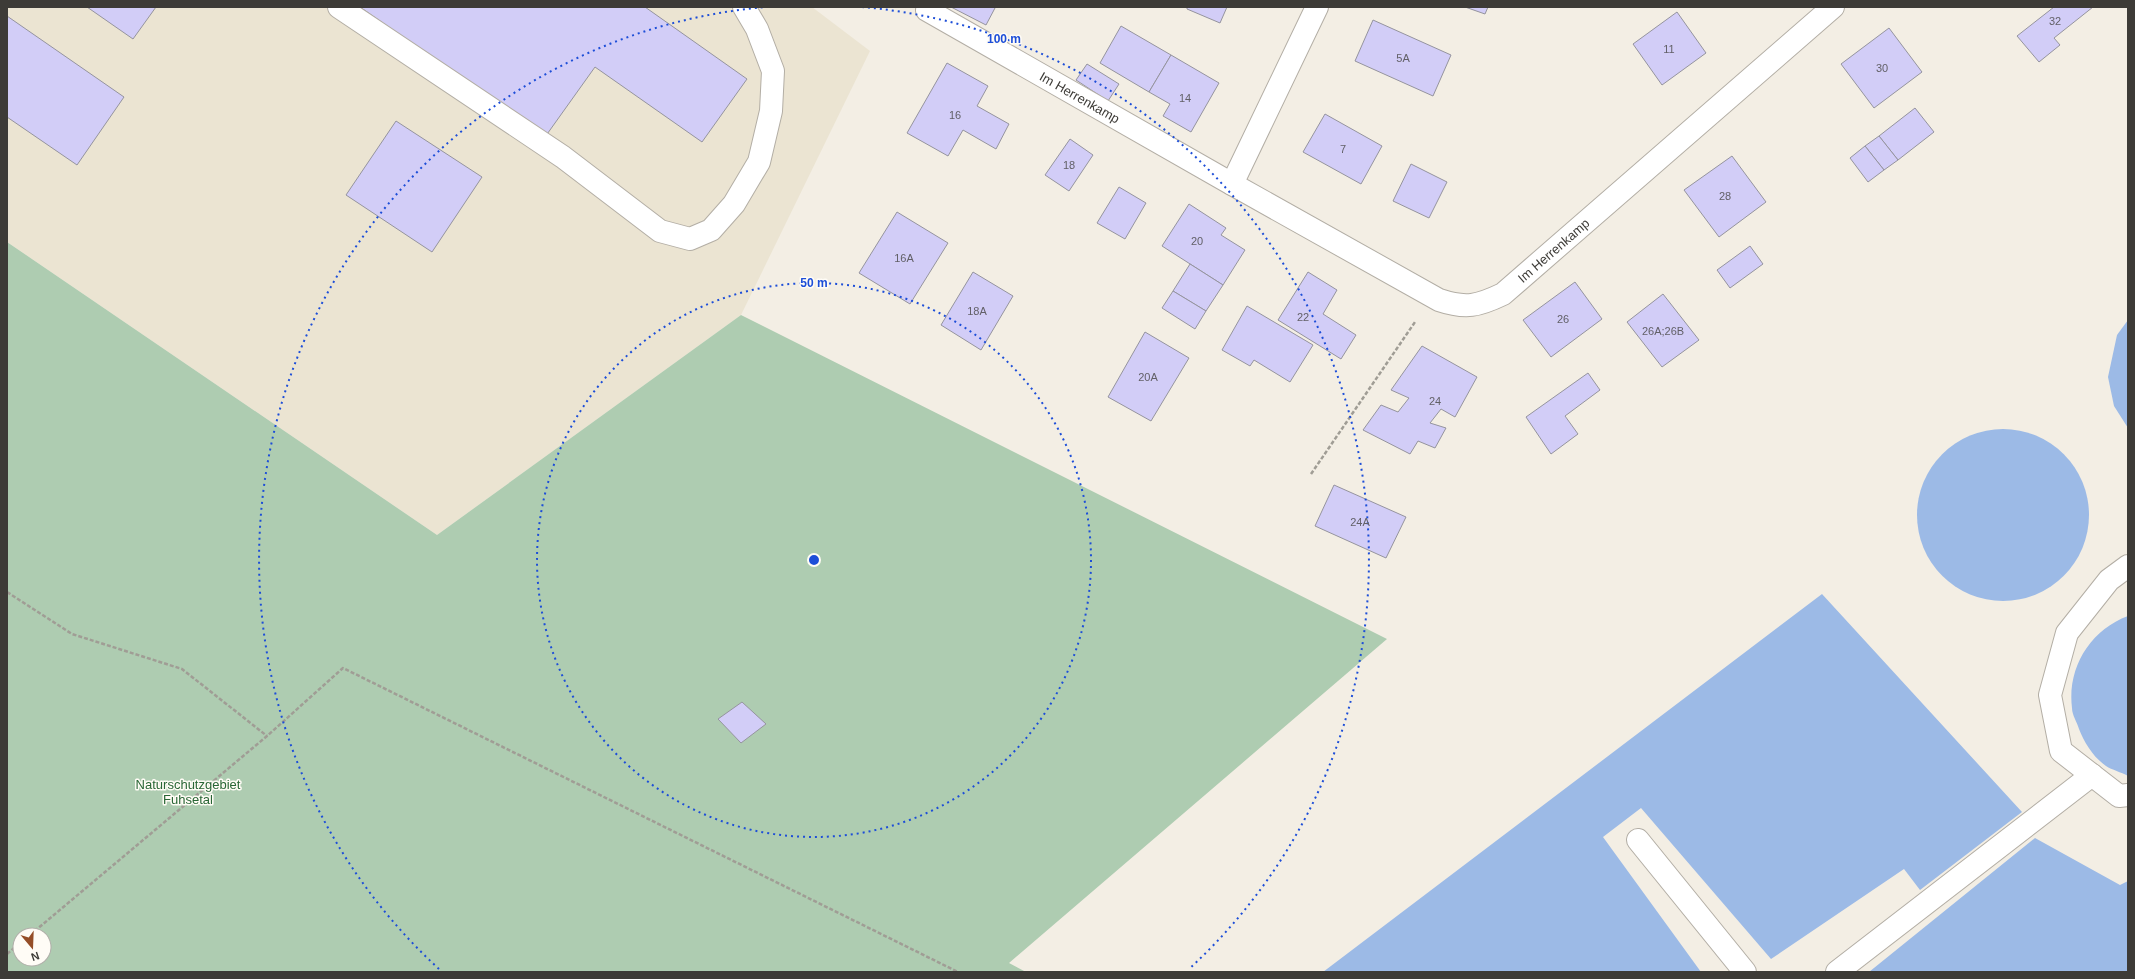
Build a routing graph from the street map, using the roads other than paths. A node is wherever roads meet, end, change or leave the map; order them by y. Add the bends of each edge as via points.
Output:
1 (339, 7) edge
2 (744, 7) edge
3 (1317, 7) edge
4 (1833, 7) edge
5 (927, 10) dead end
6 (1232, 184) junction
7 (2128, 566) edge
8 (2092, 775) junction
9 (2128, 795) edge
10 (1638, 840) dead end
11 (1745, 972) edge
12 (1838, 972) edge

1 - 2 street via 562,157 660,232 690,239 711,230 734,204 758,162 771,111 772,70 757,29
3 - 6 street
4 - 6 street, Im Herrenkamp via 1503,294 1484,303 1468,307 1432,297
5 - 6 street, Im Herrenkamp
7 - 8 street via 2109,580 2067,633 2050,695 2061,751
8 - 9 street via 2119,796
8 - 12 street
10 - 11 street

